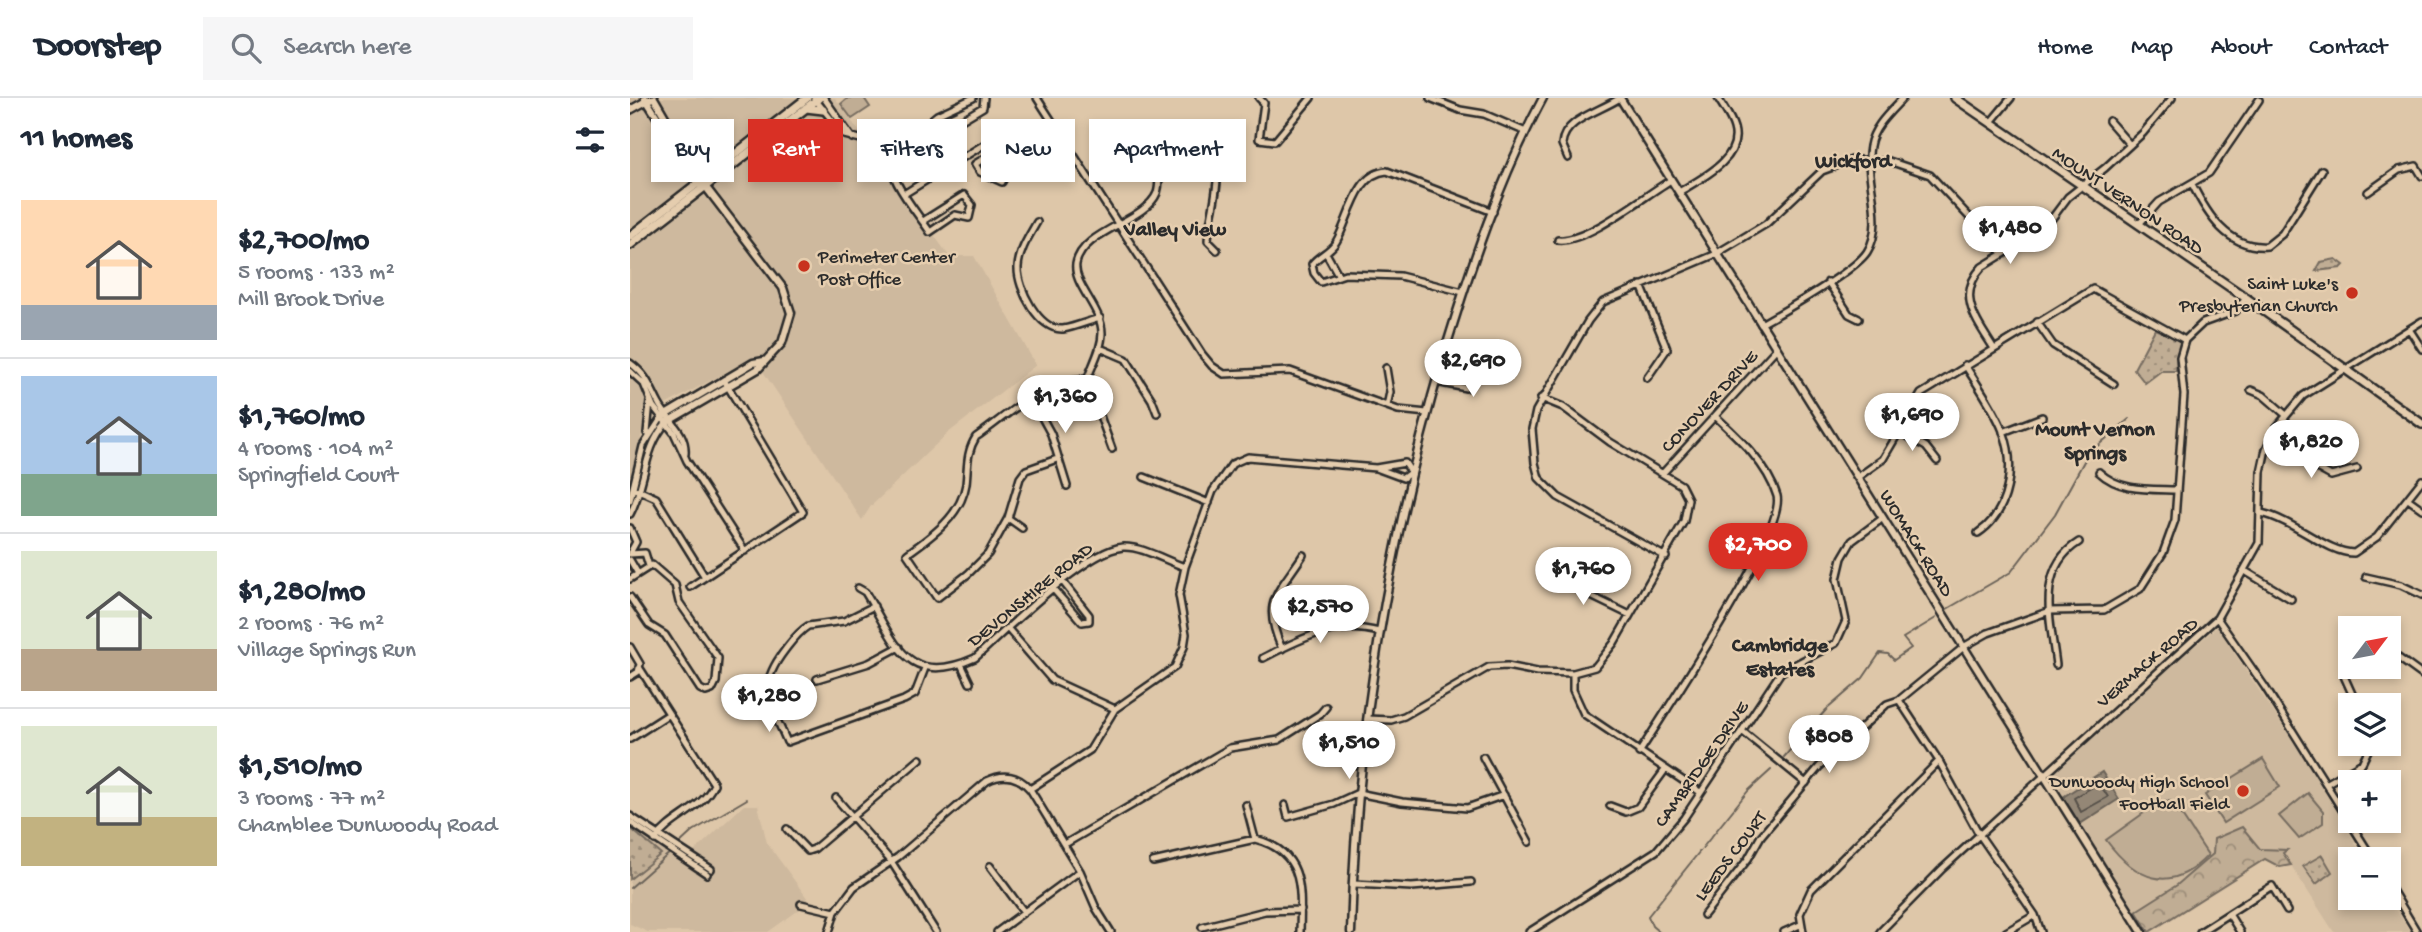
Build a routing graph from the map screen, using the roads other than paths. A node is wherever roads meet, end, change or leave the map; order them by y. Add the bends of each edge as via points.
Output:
1 (807, 98) edge
2 (973, 98) edge
3 (984, 98) edge
4 (1037, 98) edge
5 (1259, 98) edge
6 (1311, 98) edge
7 (1430, 98) edge
8 (1542, 98) edge
9 (1620, 98) edge
10 (1718, 98) edge
11 (1903, 98) edge
12 (1955, 98) edge
13 (2011, 98) edge
14 (2172, 98) edge
15 (649, 99) edge
16 (818, 99) edge
17 (2259, 100) dead end
18 (801, 104) edge
19 (630, 110) edge
20 (823, 110) junction
21 (933, 119) edge
22 (964, 119) edge
23 (2109, 121) dead end
24 (1991, 122) junction
25 (1526, 132) junction
26 (852, 138) junction
27 (857, 139) edge
28 (1010, 143) joint
29 (2130, 145) junction
30 (1568, 158) dead end
31 (1869, 159) junction
32 (2322, 170) dead end
33 (2068, 176) junction
34 (2422, 176) edge
35 (1671, 180) junction
36 (898, 182) edge
37 (922, 182) edge
38 (702, 183) junction
39 (2192, 184) junction
40 (2084, 186) junction
41 (1679, 192) junction
42 (2368, 192) dead end
43 (904, 194) junction
44 (2068, 197) junction
45 (1493, 212) junction
46 (923, 221) junction
47 (1037, 222) dead end
48 (1118, 224) junction
49 (2139, 224) junction
50 (630, 236) edge
51 (1558, 240) dead end
52 (630, 246) edge
53 (1217, 250) dead end
54 (1326, 253) junction
55 (1718, 253) junction
56 (2004, 254) junction
57 (1339, 276) junction
58 (1828, 282) junction
59 (1641, 285) junction
60 (1462, 292) junction
61 (2246, 298) junction
62 (1100, 318) junction
63 (1859, 319) dead end
64 (2422, 321) edge
65 (2037, 322) junction
66 (1761, 324) junction
67 (2409, 329) junction
68 (2185, 340) junction
69 (1993, 347) junction
70 (1100, 348) junction
71 (1776, 349) junction
72 (2422, 349) edge
73 (1484, 358) dead end
74 (630, 363) edge
75 (1965, 365) junction
76 (1385, 368) dead end
77 (2347, 369) junction
78 (630, 371) edge
79 (1647, 378) dead end
80 (1087, 380) junction
81 (1436, 382) junction
82 (726, 383) junction
83 (2114, 384) dead end
84 (2251, 390) dead end
85 (650, 398) junction
86 (1032, 398) junction
87 (1541, 398) junction
88 (1387, 406) junction
89 (1157, 413) dead end
90 (1427, 414) junction
91 (2286, 415) junction
92 (1716, 416) junction
93 (2042, 417) dead end
94 (666, 418) junction
95 (2422, 424) edge
96 (1899, 431) junction
97 (2003, 432) junction
98 (646, 439) junction
99 (2270, 442) junction
100 (1112, 449) dead end
101 (684, 456) junction
102 (1058, 458) junction
103 (1937, 461) dead end
104 (1376, 468) junction
105 (2357, 470) dead end
106 (1412, 472) junction
107 (2099, 472) dead end
108 (1663, 473) junction
109 (1144, 477) dead end
110 (1858, 477) junction
111 (2422, 480) edge
112 (1067, 486) dead end
113 (638, 490) junction
114 (2177, 490) junction
115 (2408, 499) junction
116 (630, 500) edge
117 (1209, 503) junction
118 (2422, 509) edge
119 (2261, 513) junction
120 (630, 514) edge
121 (1883, 517) junction
122 (1008, 518) junction
123 (630, 528) edge
124 (1022, 528) dead end
125 (1978, 533) dead end
126 (2079, 542) dead end
127 (745, 551) junction
128 (630, 553) edge
129 (1303, 555) dead end
130 (1666, 557) junction
131 (630, 561) edge
132 (649, 566) junction
133 (1185, 568) junction
134 (2245, 571) junction
135 (637, 572) junction
136 (1548, 575) dead end
137 (705, 577) junction
138 (2366, 577) dead end
139 (630, 579) edge
140 (1063, 582) junction
141 (690, 587) dead end
142 (858, 589) dead end
143 (1054, 590) junction
144 (2422, 595) edge
145 (630, 597) edge
146 (2291, 599) dead end
147 (874, 606) junction
148 (2050, 611) junction
149 (1630, 615) junction
150 (2217, 618) junction
151 (1008, 629) junction
152 (1379, 632) junction
153 (1965, 646) junction
154 (630, 647) edge
155 (899, 648) junction
156 (1282, 649) junction
157 (1263, 658) dead end
158 (2401, 659) edge
159 (961, 664) junction
160 (2056, 665) dead end
161 (639, 667) junction
162 (925, 668) junction
163 (1573, 673) junction
164 (2422, 675) edge
165 (630, 677) edge
166 (817, 679) dead end
167 (970, 683) dead end
168 (1899, 701) junction
169 (1326, 707) dead end
170 (1115, 709) junction
171 (669, 714) junction
172 (1367, 719) junction
173 (1742, 731) junction
174 (630, 739) edge
175 (1639, 753) junction
176 (2365, 756) edge
177 (1483, 757) dead end
178 (920, 759) dead end
179 (1939, 761) junction
180 (1665, 770) junction
181 (2045, 775) junction
182 (1806, 783) junction
183 (2326, 784) junction
184 (1030, 789) junction
185 (1700, 793) junction
186 (1361, 794) junction
187 (1504, 795) junction
188 (836, 798) dead end
189 (1246, 805) dead end
190 (1285, 805) dead end
191 (1611, 806) dead end
192 (630, 816) edge
193 (854, 816) junction
194 (630, 822) edge
195 (788, 829) dead end
196 (1979, 834) junction
197 (657, 837) junction
198 (1255, 839) junction
199 (1529, 842) dead end
200 (1065, 845) junction
201 (2365, 847) edge
202 (891, 861) junction
203 (1153, 862) dead end
204 (990, 866) dead end
205 (709, 872) dead end
206 (1080, 872) junction
207 (1471, 882) dead end
208 (1354, 884) junction
209 (801, 904) dead end
210 (2401, 906) edge
211 (1301, 910) junction
212 (2287, 911) dead end
213 (835, 912) junction
214 (1024, 912) junction
215 (2229, 914) junction
216 (1703, 915) dead end
217 (2035, 915) junction
218 (1800, 925) junction
219 (1202, 928) dead end
220 (829, 932) edge
221 (936, 932) edge
222 (996, 932) edge
223 (1111, 932) edge
224 (1300, 932) edge
225 (1351, 932) edge
226 (1529, 932) edge
227 (1784, 932) edge
228 (1803, 932) edge
229 (1880, 932) edge
230 (2006, 932) edge
231 (2041, 932) edge
232 (2142, 932) edge
233 (2200, 932) edge
234 (2240, 932) edge
235 (2417, 932) edge

1 - 18 main road
2 - 21 street
3 - 22 street via 984,107
4 - 48 street
5 - 6 street via 1265,112 1259,139 1275,141
7 - 25 street
8 - 25 street
9 - 30 street via 1576,120 1566,130 1562,144
9 - 35 street, WOMACK ROAD
10 - 41 street via 1734,129 1733,147 1720,165
11 - 31 street via 1874,134
12 - 24 main road, MOUNT VERNON ROAD
13 - 24 street
14 - 29 street
15 - 19 street
15 - 38 street
16 - 18 main road
16 - 20 street
16 - 26 street
17 - 39 street via 2215,167
18 - 20 main road
18 - 38 main road
20 - 26 street via 840,133
23 - 29 street
24 - 33 main road, MOUNT VERNON ROAD
25 - 45 street
26 - 27 street
28 - 28 street via 1021,159 1009,167 1002,182 980,172 975,164
29 - 40 street
31 - 55 street via 1822,170 1766,223
31 - 56 street via 1910,166 1930,175
31 - 58 street via 1870,245 1860,260
32 - 39 street via 2283,234 2267,246 2251,246 2224,232
33 - 40 main road, MOUNT VERNON ROAD
33 - 44 street via 2072,184
34 - 42 street via 2416,166 2406,167
35 - 41 street, WOMACK ROAD
35 - 51 street via 1588,231
36 - 43 street
37 - 43 street
38 - 50 main road
38 - 52 main road
38 - 82 street via 788,298 791,313 776,350
39 - 49 street via 2159,202
40 - 44 street
40 - 49 main road, MOUNT VERNON ROAD
41 - 55 street, WOMACK ROAD
43 - 46 street
44 - 56 street via 2044,229
45 - 54 street via 1387,171 1376,171 1365,180 1337,241
45 - 60 street
46 - 46 street via 964,195 972,205 969,218 956,215 930,232
47 - 62 street via 1018,266 1035,311 1062,329
48 - 53 street via 1157,193 1157,145 1172,133 1195,133 1206,141 1217,166 1217,192 1208,231 1210,246
48 - 62 street via 1087,245 1076,265 1077,276
48 - 88 street via 1218,371 1237,376 1290,371
49 - 61 main road, MOUNT VERNON ROAD
54 - 57 street
54 - 57 street via 1314,261 1314,273 1321,282
55 - 59 street
55 - 66 street, WOMACK ROAD
56 - 69 street via 1975,275 1968,298 1970,310
57 - 60 street via 1400,276
58 - 63 street via 1849,314
58 - 66 street
59 - 79 street via 1667,349
59 - 87 street via 1612,296 1597,308
60 - 81 street
61 - 68 street via 2236,311 2203,323
61 - 77 main road, MOUNT VERNON ROAD
62 - 70 street
64 - 67 street, VERMACK ROAD
65 - 68 street via 2093,289
65 - 69 street
65 - 83 street via 2053,345
66 - 71 street, WOMACK ROAD
67 - 72 street
67 - 77 street, VERMACK ROAD
68 - 114 street, LEEDS COURT via 2180,357 2184,395
69 - 75 street
70 - 80 street
70 - 89 street via 1126,359
71 - 92 street, CONOVER DRIVE
71 - 110 street, WOMACK ROAD
73 - 81 street via 1466,388
74 - 94 street via 650,382
75 - 96 street via 1921,394
75 - 97 street
76 - 88 street via 1390,392
77 - 91 street, VERMACK ROAD via 2303,396
77 - 95 main road, MOUNT VERNON ROAD
78 - 85 street
80 - 86 street via 1075,377 1057,382
80 - 100 street
81 - 90 street
82 - 94 street
82 - 127 street via 803,512
84 - 91 street
85 - 94 street
85 - 98 street
86 - 102 street
86 - 122 street via 976,437 969,448 959,505 907,554 937,598 988,554
87 - 108 street
87 - 130 street via 1532,429 1539,478 1547,488
88 - 90 street
90 - 106 street
91 - 99 street, VERMACK ROAD
92 - 108 street, CONOVER DRIVE
92 - 175 street via 1757,462 1777,497 1777,509 1750,572
93 - 97 street
94 - 98 street
94 - 101 street
94 - 101 street via 683,439
94 - 113 street
96 - 103 street via 1926,447
96 - 110 street via 1884,459
97 - 125 street via 2009,460 2006,494 1991,525
98 - 113 street
99 - 105 street via 2331,476
99 - 119 street, VERMACK ROAD via 2261,472
101 - 127 street
102 - 112 street
102 - 122 street via 1026,470
104 - 106 street via 1403,478
104 - 106 street via 1405,463
104 - 117 street via 1248,457 1225,472
106 - 152 street
107 - 114 street via 2108,481 2124,485
108 - 130 street via 1681,485 1688,499 1684,522
109 - 117 street
110 - 121 street, WOMACK ROAD
111 - 115 street
113 - 116 street
113 - 120 street
113 - 137 street via 653,495
114 - 148 street, LEEDS COURT via 2169,537 2153,573 2140,589 2104,610
115 - 118 street
115 - 119 street via 2377,537 2354,553 2334,549 2283,518
117 - 133 street
119 - 134 street, VERMACK ROAD via 2259,543
121 - 153 street, WOMACK ROAD
121 - 173 street, CAMBRIDGE DRIVE via 1852,541 1842,558 1838,579 1846,621 1841,636 1829,649 1781,672
122 - 124 street
123 - 128 street via 636,542
126 - 148 street via 2062,554 2050,577
127 - 137 street
128 - 132 street via 645,553
129 - 156 street via 1272,606 1271,624
130 - 149 street
131 - 135 street
132 - 135 street
132 - 145 street via 675,584 679,602 718,659 712,690 700,689 665,635 649,625
133 - 140 street, DEVONSHIRE ROAD via 1125,547 1098,555
133 - 170 street via 1179,595 1186,634 1181,658 1169,673
134 - 146 street
134 - 150 street, VERMACK ROAD
135 - 139 street
136 - 149 street
137 - 141 street
138 - 144 street
140 - 143 street, DEVONSHIRE ROAD
140 - 143 street via 1089,621 1082,622
142 - 147 street
143 - 151 street, DEVONSHIRE ROAD
147 - 155 street
147 - 162 street via 844,621 808,626 771,668 766,680 768,694 787,742 904,700 915,694
148 - 153 street, LEEDS COURT via 2009,624
148 - 160 street
149 - 163 street via 1603,660
150 - 181 street, VERMACK ROAD
150 - 183 street
151 - 159 street, DEVONSHIRE ROAD
151 - 170 street via 1052,680
152 - 156 street via 1333,627
152 - 172 street
153 - 168 street, LEEDS COURT
153 - 181 street, WOMACK ROAD
154 - 161 street
155 - 162 street via 913,664
155 - 166 street
156 - 157 street
158 - 164 street
159 - 162 street, DEVONSHIRE ROAD
159 - 167 street
161 - 165 street
161 - 171 street
163 - 172 street via 1489,667 1404,716
163 - 175 street via 1573,690 1584,714
168 - 179 street
168 - 182 street, LEEDS COURT via 1887,704 1860,727
169 - 200 street via 1279,740 1230,748
170 - 184 street via 1090,750
171 - 174 street
171 - 197 street via 715,784 688,814
172 - 186 street
173 - 182 street
173 - 185 street, CAMBRIDGE DRIVE
175 - 180 street
176 - 183 street via 2362,763
177 - 187 street
178 - 193 street
179 - 196 street
179 - 218 street via 1811,890
180 - 185 street
180 - 191 street via 1638,807 1626,812
181 - 196 street, VERMACK ROAD
181 - 232 street, WOMACK ROAD
182 - 216 street, LEEDS COURT
183 - 201 street
184 - 200 street
184 - 202 street via 1021,780 1001,775 987,781
185 - 226 street, CAMBRIDGE DRIVE via 1656,851
186 - 187 street via 1467,808
186 - 190 street via 1288,817
186 - 208 street
187 - 199 street
188 - 193 street
189 - 198 street
192 - 197 street
193 - 195 street via 808,852
193 - 202 street
194 - 197 street
196 - 217 street
196 - 229 street, VERMACK ROAD
197 - 205 street
198 - 203 street
198 - 211 street via 1283,852 1292,862 1301,888
200 - 206 street
202 - 213 street via 854,887
202 - 221 street
204 - 214 street
206 - 214 street
206 - 223 street
207 - 208 street via 1412,887
208 - 225 street
209 - 213 street
210 - 235 street
211 - 219 street via 1265,911
211 - 224 street
212 - 215 street via 2272,887
213 - 220 street
214 - 222 street
215 - 233 street
215 - 234 street
217 - 230 street
217 - 231 street
218 - 227 street
218 - 228 street

